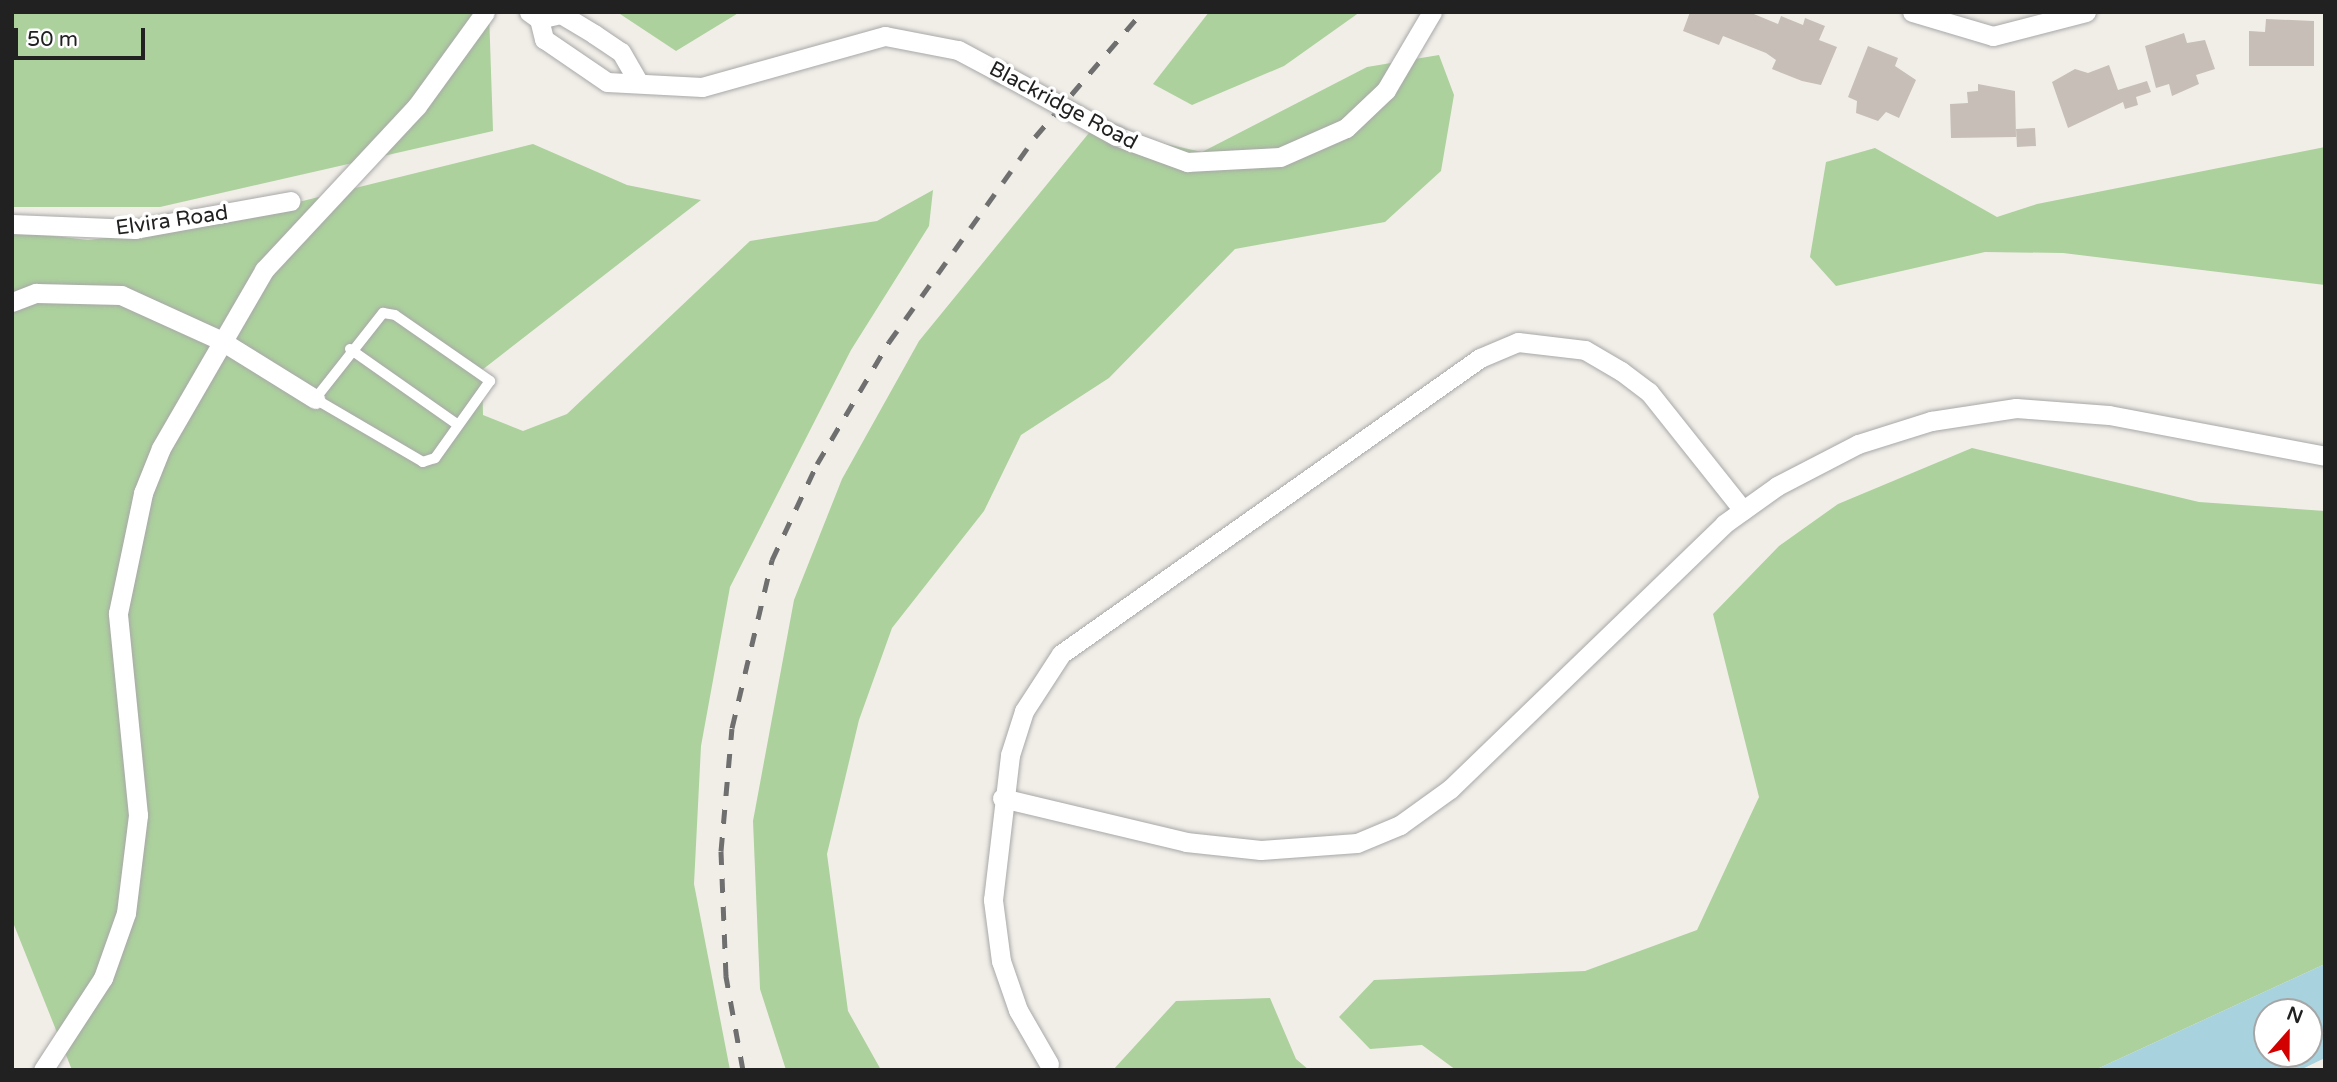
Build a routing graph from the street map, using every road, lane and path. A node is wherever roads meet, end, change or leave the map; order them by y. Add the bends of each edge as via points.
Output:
1 (485, 12) edge
2 (1432, 12) edge
3 (1912, 12) edge
4 (2086, 12) edge
5 (534, 16) edge
6 (638, 80) junction
7 (290, 201) dead end
8 (12, 224) edge
9 (12, 302) edge
10 (220, 340) junction
11 (350, 349) junction
12 (315, 399) junction
13 (458, 425) junction
14 (2325, 456) edge
15 (1743, 510) junction
16 (1002, 799) junction
17 (1049, 1064) dead end
18 (43, 1070) edge

1 - 10 street via 417,106 264,270
2 - 6 street, Blackridge Road, bridge via 1386,90 1356,119 1280,157 1187,162 1116,136 958,50 885,36 702,87 671,89
3 - 4 street via 1993,36
5 - 6 street, Blackridge Road via 561,14 594,34 621,52
5 - 6 street, Blackridge Road via 544,39 574,62 607,82
7 - 8 street, Elvira Road via 135,229
9 - 10 street via 36,293 121,295
10 - 12 street
10 - 18 street via 161,449 125,565 118,613 138,814 126,913 103,978
11 - 12 lane
11 - 13 lane
11 - 13 lane via 383,313 405,322 490,382
12 - 13 lane via 423,462 435,458
14 - 15 street via 2202,429 2016,408 1931,421 1858,444
15 - 16 street via 1450,789 1400,825 1357,843 1261,850 1186,842
15 - 16 street via 1649,392 1622,371 1585,350 1518,342 1479,358 1060,654 1024,711
16 - 17 street via 993,900 1000,961 1018,1010

